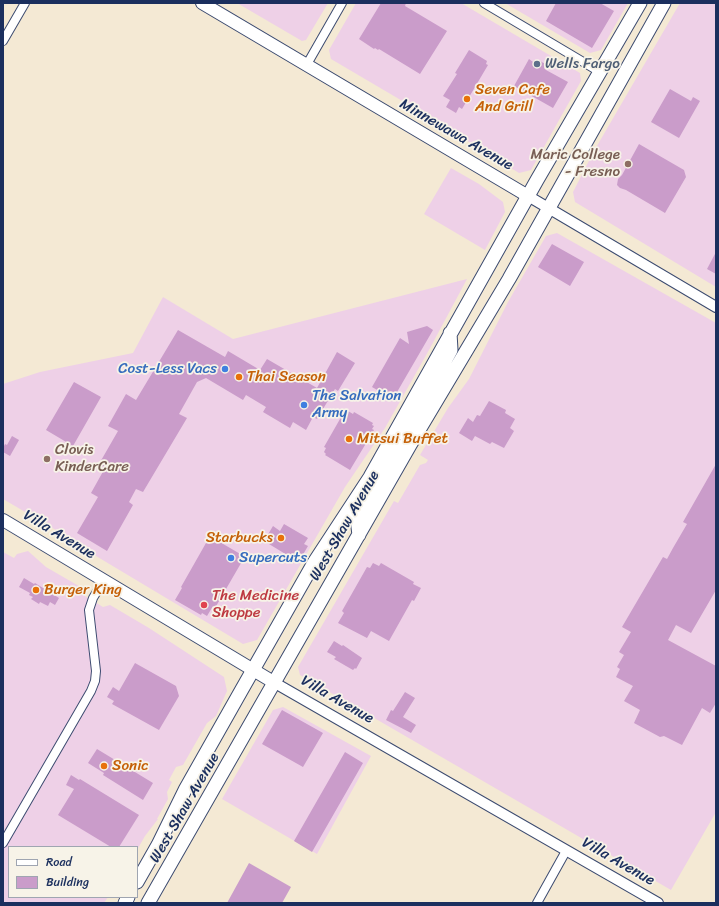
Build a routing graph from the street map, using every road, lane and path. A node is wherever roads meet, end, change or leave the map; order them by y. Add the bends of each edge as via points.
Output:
1 (25, 3) edge
2 (202, 3) edge
3 (342, 3) edge
4 (484, 3) edge
5 (640, 3) edge
6 (664, 3) edge
7 (3, 41) edge
8 (306, 66) junction
9 (600, 72) junction
10 (528, 196) junction
11 (548, 208) junction
12 (716, 307) edge
13 (450, 332) junction
14 (390, 440) junction
15 (410, 445) junction
16 (3, 520) edge
17 (359, 535) junction
18 (104, 580) junction
19 (254, 669) junction
20 (275, 683) junction
21 (3, 843) edge
22 (566, 851) junction
23 (138, 880) edge
24 (148, 903) edge
25 (537, 903) edge
26 (658, 903) edge

1 - 7 street
2 - 8 main road, Minnewawa Avenue
3 - 8 street
4 - 9 street
5 - 9 main road, West Shaw Avenue
6 - 11 main road, West Shaw Avenue
8 - 10 main road, Minnewawa Avenue
9 - 10 main road, West Shaw Avenue
10 - 11 street, Minnewawa Avenue
10 - 13 main road, West Shaw Avenue
11 - 12 street, Minnewawa Avenue
11 - 15 main road, West Shaw Avenue
13 - 14 main road, West Shaw Avenue
13 - 15 main road via 452,350 407,430 407,441
14 - 17 main road via 395,444 395,452 356,520
14 - 19 main road, West Shaw Avenue
15 - 17 main road, West Shaw Avenue
16 - 18 main road, Villa Avenue
17 - 20 main road, West Shaw Avenue
18 - 19 main road, Villa Avenue
18 - 21 street via 89,610 95,681
19 - 20 main road, Villa Avenue
19 - 23 main road, West Shaw Avenue via 184,790
20 - 22 street, Villa Avenue
20 - 24 main road, West Shaw Avenue
22 - 25 street
22 - 26 street, Villa Avenue

